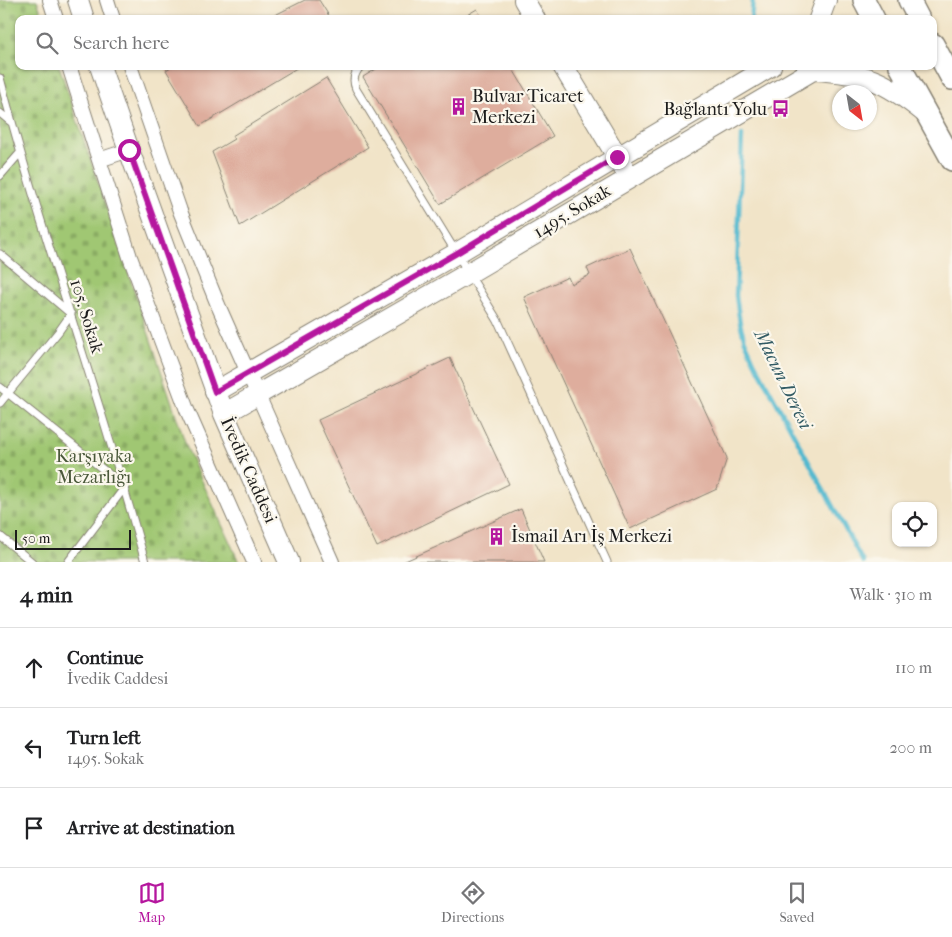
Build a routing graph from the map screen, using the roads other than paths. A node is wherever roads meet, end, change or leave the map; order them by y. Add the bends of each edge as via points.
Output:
1 (50, 0) edge
2 (78, 0) edge
3 (107, 0) edge
4 (524, 0) edge
5 (826, 0) edge
6 (864, 0) edge
7 (909, 0) edge
8 (55, 15) edge
9 (83, 15) edge
10 (112, 15) edge
11 (533, 15) edge
12 (820, 15) edge
13 (872, 15) edge
14 (917, 15) edge
15 (937, 51) edge
16 (71, 70) edge
17 (101, 70) edge
18 (131, 70) edge
19 (358, 70) edge
20 (565, 70) edge
21 (764, 70) edge
22 (902, 70) edge
23 (0, 78) edge
24 (952, 79) edge
25 (733, 89) junction
26 (745, 110) junction
27 (0, 113) edge
28 (926, 113) junction
29 (12, 122) junction
30 (129, 150) junction
31 (20, 153) junction
32 (617, 157) junction
33 (99, 160) junction
34 (952, 160) edge
35 (0, 176) edge
36 (629, 177) junction
37 (457, 253) junction
38 (0, 254) edge
39 (469, 273) junction
40 (71, 314) junction
41 (248, 373) junction
42 (0, 387) edge
43 (215, 392) junction
44 (8, 393) junction
45 (257, 395) junction
46 (0, 403) edge
47 (224, 414) junction
48 (125, 487) junction
49 (0, 536) edge
50 (32, 562) edge
51 (68, 562) edge
52 (145, 562) edge
53 (254, 562) edge
54 (289, 562) edge
55 (332, 562) edge
56 (607, 562) edge

1 - 8 street
2 - 9 main road
3 - 10 street
4 - 11 main road
5 - 12 main road
6 - 13 main road
7 - 14 main road
15 - 24 main road
16 - 33 street
17 - 30 main road, İvedik Caddesi
18 - 41 street via 180,211
19 - 37 lane via 355,75 356,89
20 - 32 main road
21 - 25 main road, 1495. Sokak
22 - 28 main road
23 - 29 lane, 105. Sokak
25 - 26 main road
25 - 32 main road, 1495. Sokak
26 - 28 main road, 1495. Sokak via 813,70 859,74 901,94
26 - 36 main road, 1495. Sokak
27 - 29 lane
28 - 34 main road
29 - 31 lane, 105. Sokak
30 - 33 street
30 - 43 main road, İvedik Caddesi
31 - 35 lane
31 - 40 lane, 105. Sokak
32 - 36 main road
32 - 37 main road, 1495. Sokak
33 - 53 street via 130,256 187,410
36 - 39 main road, 1495. Sokak
37 - 39 lane
37 - 41 main road, 1495. Sokak
38 - 40 lane
39 - 45 main road, 1495. Sokak
39 - 56 lane via 498,321
40 - 44 lane
40 - 48 lane, 105. Sokak
41 - 43 main road, 1495. Sokak
41 - 45 street
42 - 44 lane
43 - 47 main road, İvedik Caddesi
44 - 46 lane
44 - 48 lane
45 - 47 main road, 1495. Sokak
45 - 55 street
47 - 54 main road, İvedik Caddesi
48 - 51 lane
48 - 52 lane, 105. Sokak
49 - 50 lane

